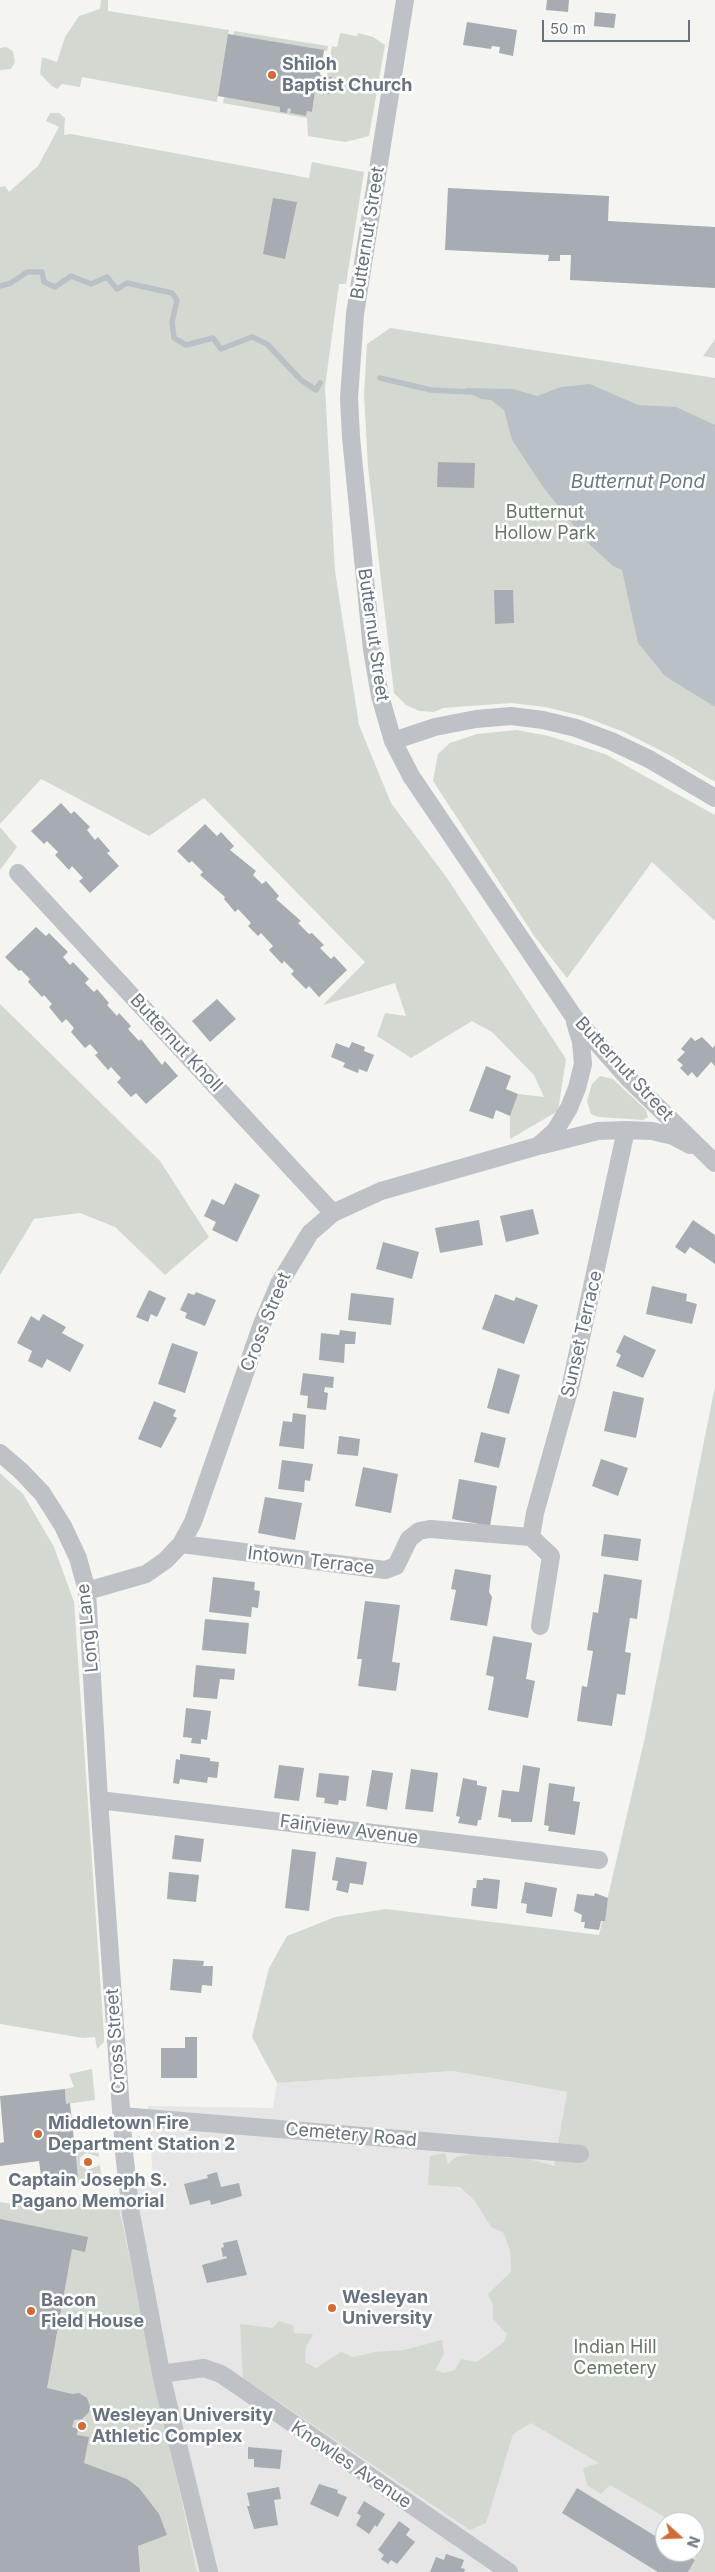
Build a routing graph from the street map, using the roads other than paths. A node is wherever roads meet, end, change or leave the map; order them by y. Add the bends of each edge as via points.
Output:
1 (406, 0) edge
2 (393, 741) junction
3 (715, 798) edge
4 (18, 872) dead end
5 (574, 1017) junction
6 (626, 1130) junction
7 (538, 1146) junction
8 (713, 1160) edge
9 (333, 1213) junction
10 (0, 1453) edge
11 (531, 1537) junction
12 (181, 1544) junction
13 (87, 1591) junction
14 (540, 1626) dead end
15 (99, 1800) junction
16 (599, 1860) dead end
17 (122, 2116) junction
18 (580, 2154) dead end
19 (161, 2374) junction
20 (209, 2572) edge
21 (509, 2572) edge

1 - 2 street, Butternut Street via 355,314 349,398 350,438 372,650 380,696
2 - 3 street via 434,727 476,719 510,716 543,720 611,741
2 - 5 street, Butternut Street via 431,808
4 - 9 street, Butternut Knoll
5 - 7 street, Cross Street via 583,1064 577,1088 555,1131
5 - 8 street, Butternut Street via 628,1078
6 - 7 street, Cross Street via 582,1134
6 - 8 street, Cross Street via 673,1136
6 - 11 street, Sunset Terrace via 571,1384
7 - 9 street, Cross Street via 381,1191
9 - 12 street, Cross Street via 310,1232 279,1284 193,1522
10 - 13 street, Long Lane via 21,1470 47,1502 78,1558
11 - 12 street, Intown Terrace via 430,1529 419,1531 408,1539 396,1566 385,1570
11 - 14 street via 551,1556
12 - 13 street, Cross Street via 146,1574
13 - 15 street, Long Lane
15 - 16 street, Fairview Avenue
15 - 17 street, Cross Street
17 - 18 street, Cemetery Road
17 - 19 street, Cross Street via 131,2214
19 - 20 street, Cross Street
19 - 21 street, Knowles Avenue via 204,2368 221,2374

